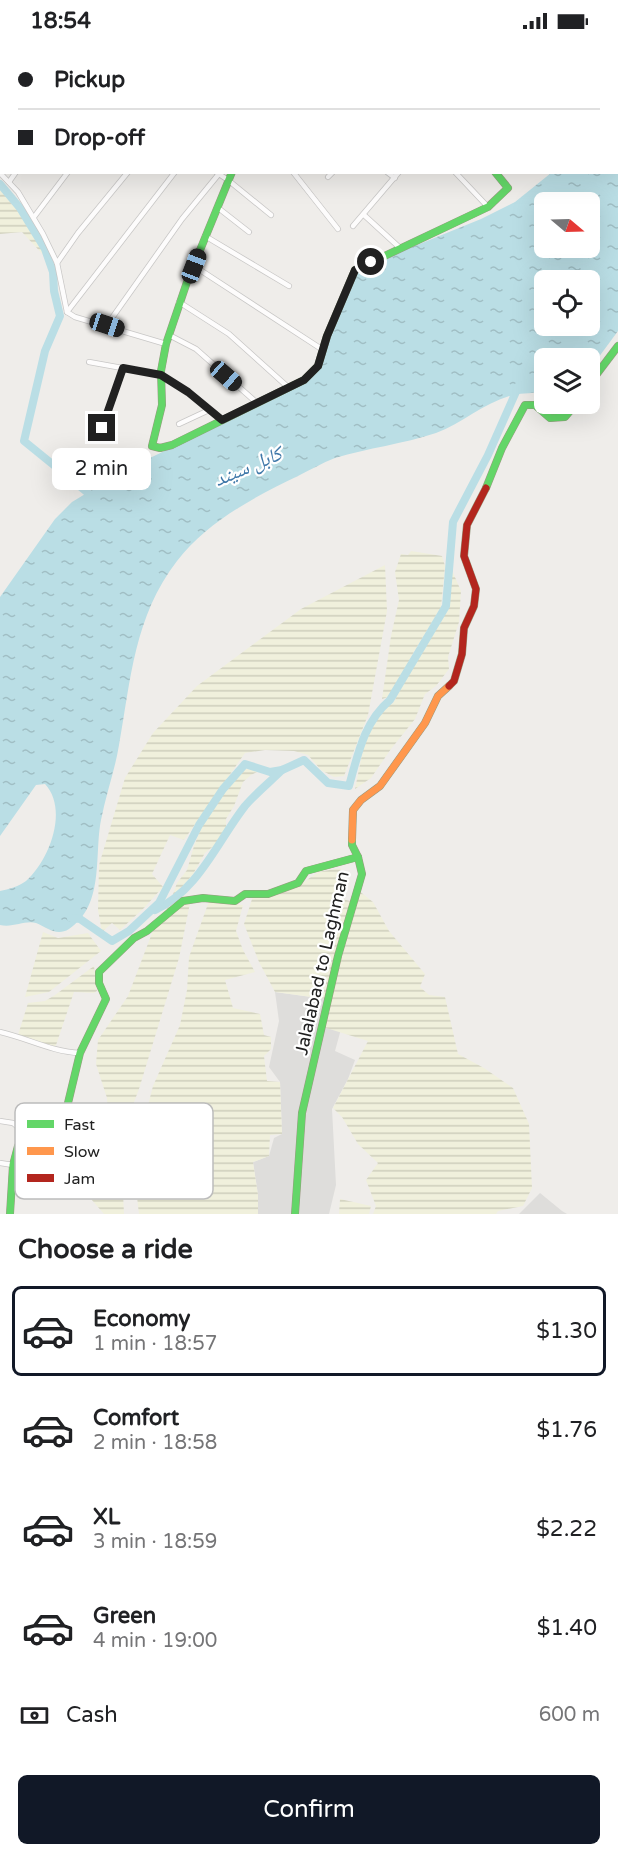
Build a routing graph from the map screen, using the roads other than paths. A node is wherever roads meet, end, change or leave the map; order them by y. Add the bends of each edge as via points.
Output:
1 (0, 174) edge
2 (15, 174) edge
3 (66, 174) edge
4 (126, 174) edge
5 (173, 174) edge
6 (216, 174) edge
7 (294, 174) edge
8 (389, 174) edge
9 (397, 174) edge
10 (457, 174) edge
11 (497, 174) edge
12 (230, 176) edge
13 (394, 178) junction
14 (9, 182) junction
15 (217, 207) junction
16 (488, 207) junction
17 (271, 215) dead end
18 (364, 215) junction
19 (34, 217) junction
20 (353, 226) dead end
21 (338, 229) dead end
22 (249, 232) dead end
23 (205, 236) junction
24 (400, 248) junction
25 (57, 263) junction
26 (194, 266) junction
27 (289, 286) dead end
28 (179, 303) junction
29 (67, 312) junction
30 (107, 325) junction
31 (169, 335) junction
32 (166, 344) junction
33 (618, 346) edge
34 (323, 350) junction
35 (89, 362) dead end
36 (123, 368) junction
37 (600, 369) edge
38 (161, 375) junction
39 (289, 388) junction
40 (257, 403) junction
41 (534, 405) edge
42 (209, 410) junction
43 (545, 414) edge
44 (568, 414) edge
45 (222, 420) junction
46 (179, 424) dead end
47 (102, 428) dead end
48 (358, 857) junction
49 (0, 1032) edge
50 (80, 1053) junction
51 (68, 1103) edge
52 (0, 1121) edge
53 (15, 1125) edge
54 (15, 1157) edge
55 (0, 1163) edge
56 (13, 1165) junction
57 (10, 1214) edge
58 (296, 1214) edge

1 - 14 street
2 - 14 street
3 - 19 street
4 - 25 street
5 - 29 street
6 - 30 street
7 - 21 street
8 - 13 street
9 - 13 street
10 - 16 street
11 - 16 street via 508,188
12 - 15 street
12 - 17 street
13 - 18 street
14 - 19 street
15 - 22 street
15 - 23 street
16 - 24 street
18 - 20 street
18 - 24 street
19 - 25 street
23 - 26 street
23 - 27 street
24 - 34 street via 355,270
25 - 29 street
26 - 28 street
26 - 34 street
28 - 31 street
28 - 39 street via 229,334
29 - 30 street
30 - 32 street
31 - 32 street
31 - 40 street via 196,349
32 - 38 street
33 - 37 street
34 - 39 street via 318,366
35 - 36 street
36 - 38 street
36 - 47 street
38 - 42 street
38 - 45 street via 162,405 152,446 172,445
39 - 40 street
40 - 45 street
41 - 48 street, Jalalabad to Laghman via 525,405 467,525 465,556 476,589 454,681 438,696 425,723 380,786 353,810 352,844
42 - 45 street
42 - 46 street
43 - 44 street, Jalalabad to Laghman via 550,418
48 - 50 street via 306,871 298,883 268,894 245,894 235,901 183,901 147,932 134,938 99,972 106,999
48 - 58 street, Jalalabad to Laghman via 362,874 338,956 302,1113
49 - 50 street via 63,1053
50 - 51 street
52 - 53 street
54 - 56 street
55 - 56 street
56 - 57 street

